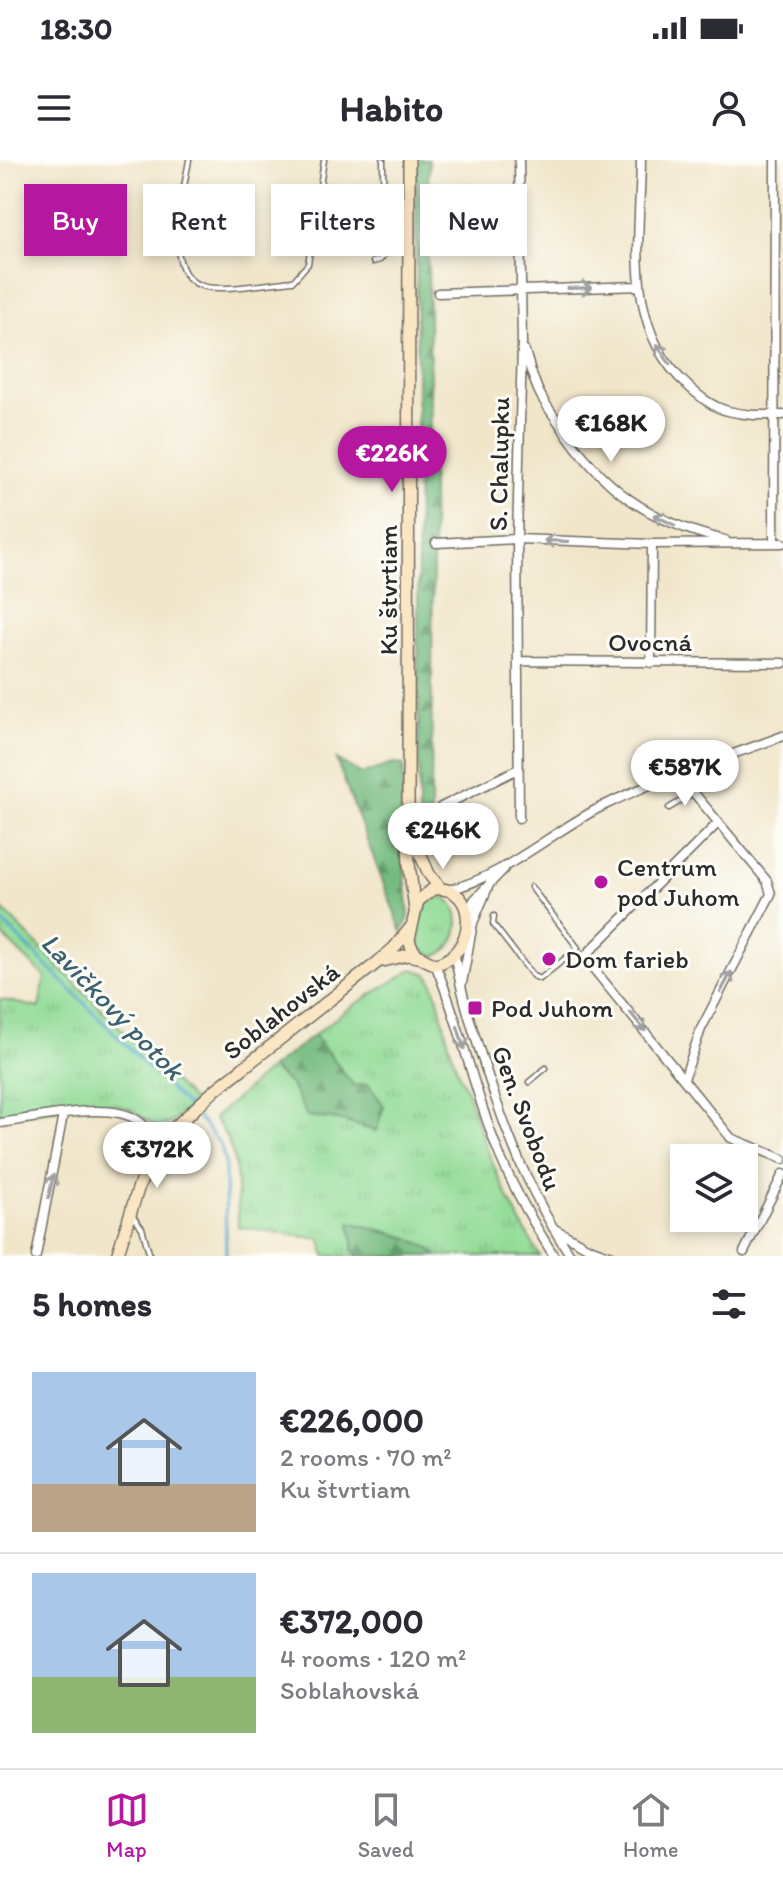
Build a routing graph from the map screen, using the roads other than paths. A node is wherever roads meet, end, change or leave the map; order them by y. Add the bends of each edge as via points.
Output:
1 (189, 160) edge
2 (324, 160) edge
3 (383, 160) edge
4 (409, 160) edge
5 (519, 160) edge
6 (641, 160) edge
7 (775, 160) edge
8 (373, 262) dead end
9 (639, 286) junction
10 (520, 290) junction
11 (438, 293) dead end
12 (522, 344) junction
13 (778, 415) edge
14 (517, 539) junction
15 (436, 543) dead end
16 (738, 543) junction
17 (778, 543) edge
18 (652, 544) junction
19 (518, 661) junction
20 (651, 663) junction
21 (783, 663) edge
22 (783, 736) edge
23 (518, 769) junction
24 (683, 773) junction
25 (694, 793) junction
26 (441, 807) dead end
27 (669, 808) dead end
28 (519, 818) dead end
29 (718, 823) junction
30 (410, 828) junction
31 (520, 856) junction
32 (531, 887) dead end
33 (444, 889) junction
34 (415, 910) junction
35 (494, 916) dead end
36 (470, 919) junction
37 (411, 927) junction
38 (419, 957) junction
39 (455, 957) junction
40 (378, 962) junction
41 (435, 964) junction
42 (460, 988) junction
43 (546, 1068) dead end
44 (684, 1079) junction
45 (529, 1082) dead end
46 (63, 1115) junction
47 (0, 1123) edge
48 (159, 1143) junction
49 (783, 1159) edge
50 (783, 1174) edge
51 (130, 1214) junction
52 (552, 1228) junction
53 (744, 1252) dead end
54 (36, 1256) edge
55 (117, 1256) edge
56 (150, 1256) edge
57 (554, 1256) edge
58 (571, 1256) edge
59 (612, 1256) edge

1 - 2 lane via 178,262 195,283 211,288 293,281 302,274
3 - 8 lane via 384,255
4 - 30 street, Ku štvrtiam
5 - 10 street, S. Chalupku
6 - 9 street
7 - 13 street
10 -> 9 street
13 -> 9 street via 725,410 683,381 653,339
10 - 11 street
10 - 12 street, S. Chalupku
12 - 14 street, S. Chalupku
16 -> 12 street via 686,531 639,507 604,480 540,395
13 - 17 street
14 - 15 street
18 -> 14 street
14 - 19 street, S. Chalupku
16 - 17 street
16 - 18 street
18 - 20 street
19 - 20 street, Ovocná
19 - 23 street, S. Chalupku
20 - 21 street, Ovocná
22 - 24 street
23 - 26 street
23 - 28 street, S. Chalupku
24 - 25 street
24 - 31 street via 567,824
25 - 27 lane
25 - 29 street
44 -> 29 street via 701,1029 771,894 767,881
29 -> 44 street via 584,957
30 - 33 street, Ku štvrtiam via 429,874
30 - 34 street, Ku štvrtiam
31 - 33 street via 467,885
31 - 36 street via 474,900
32 - 35 lane via 578,948 540,979 493,924
33 - 34 street via 425,893
33 - 36 street, Ku štvrtiam via 461,898
34 - 37 street, Ku štvrtiam
36 - 39 street
36 - 42 street, Gen. Svobodu
37 - 38 street, Ku štvrtiam via 410,944
37 - 40 street, Soblahovská
38 - 40 street
38 - 41 street
39 - 41 street
39 - 42 street, Gen. Svobodu
40 - 48 street, Soblahovská via 203,1101
41 -> 57 street, Gen. Svobodu via 496,1147
42 - 52 street, Gen. Svobodu via 510,1142
43 - 45 lane
44 - 49 street via 731,1138
46 - 47 street
46 - 48 street via 122,1112 138,1120
54 -> 46 street
48 - 51 street, Soblahovská
50 - 53 street
51 - 55 street, Soblahovská
51 - 56 lane via 142,1228
52 - 58 street, Gen. Svobodu
52 - 59 street

